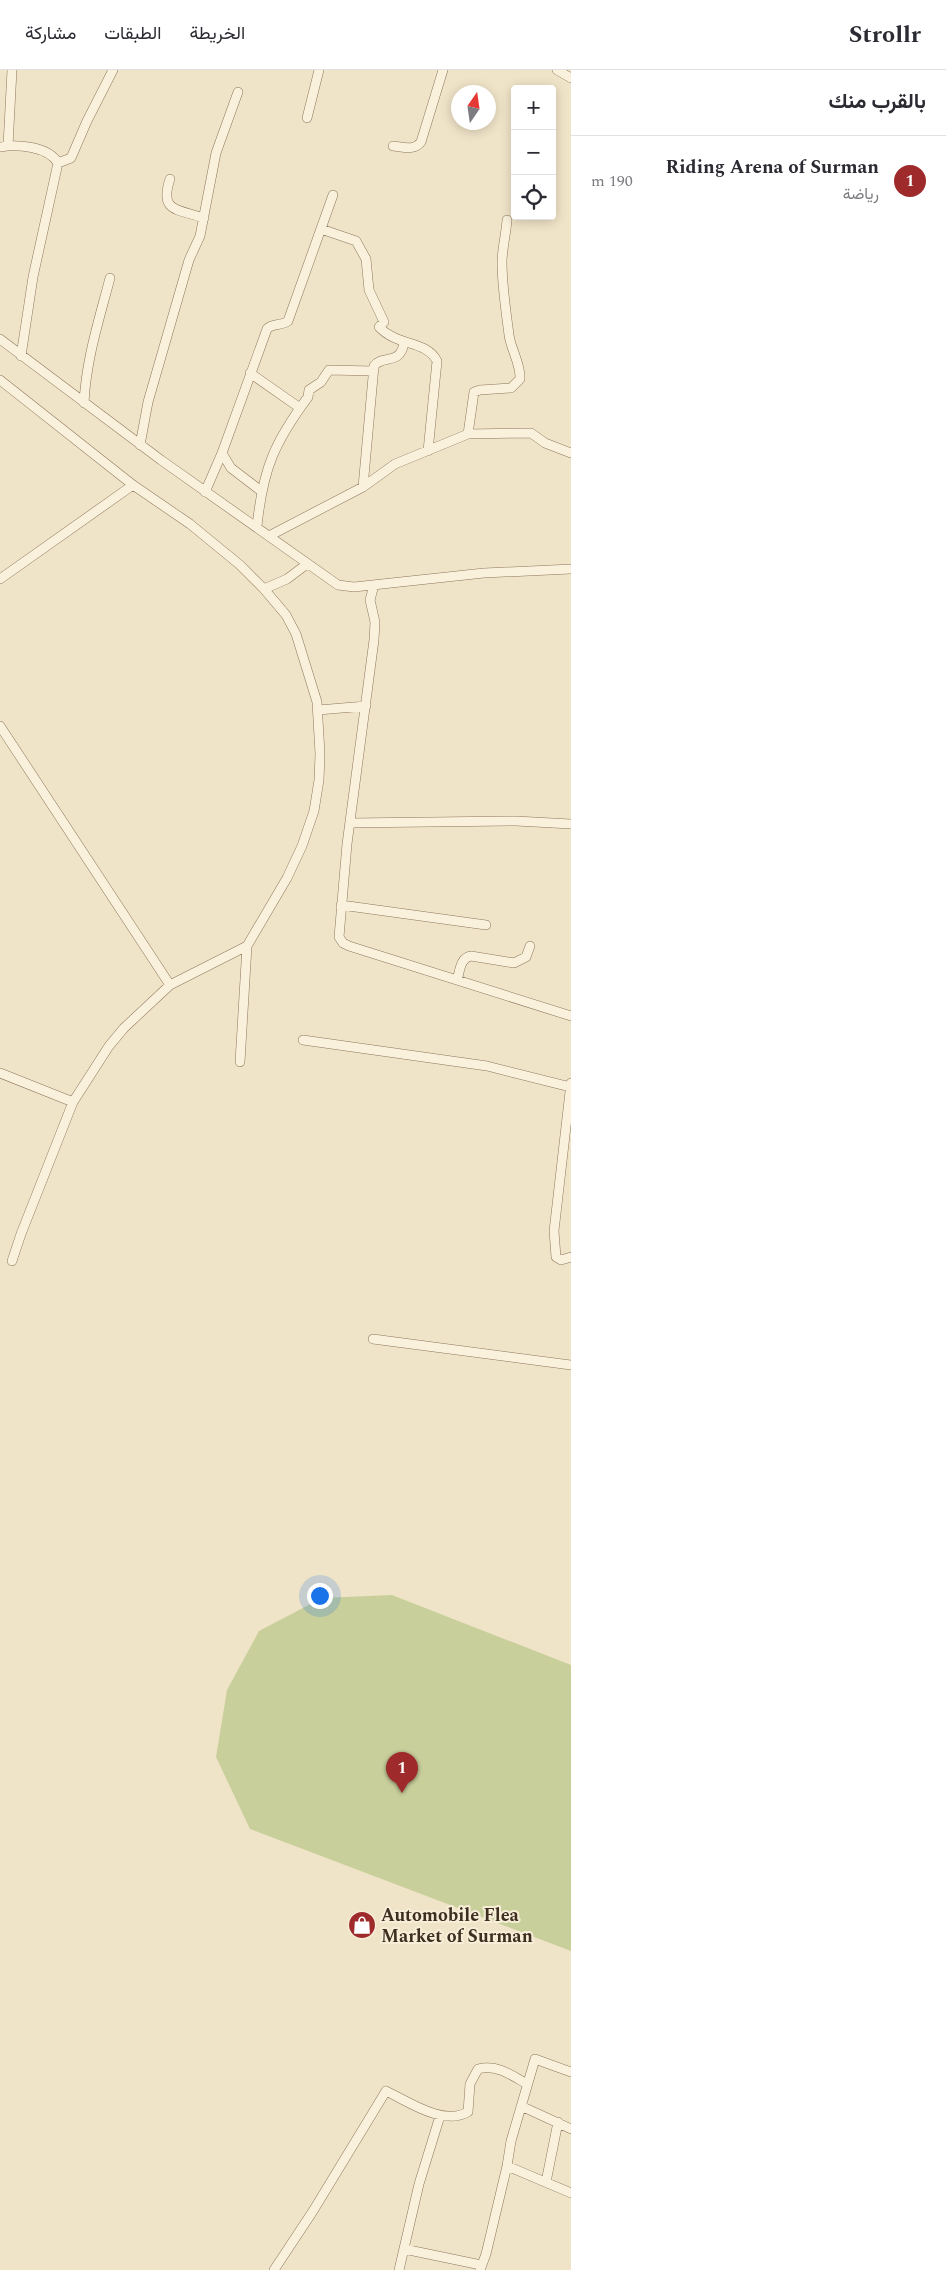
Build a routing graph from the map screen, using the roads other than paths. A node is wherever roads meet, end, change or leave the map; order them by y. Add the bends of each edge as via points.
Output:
1 (12, 70) edge
2 (113, 70) edge
3 (319, 70) edge
4 (443, 70) edge
5 (556, 70) edge
6 (571, 78) edge
7 (238, 92) dead end
8 (307, 118) dead end
9 (4, 146) edge
10 (393, 146) dead end
11 (58, 163) junction
12 (170, 179) dead end
13 (333, 195) dead end
14 (204, 218) junction
15 (506, 220) dead end
16 (321, 229) junction
17 (110, 278) dead end
18 (0, 339) edge
19 (404, 343) junction
20 (21, 356) junction
21 (373, 371) junction
22 (250, 372) junction
23 (0, 380) edge
24 (84, 403) junction
25 (300, 408) junction
26 (468, 434) junction
27 (140, 445) junction
28 (428, 451) junction
29 (222, 453) junction
30 (571, 453) edge
31 (133, 485) junction
32 (363, 487) junction
33 (261, 491) junction
34 (206, 492) junction
35 (257, 526) junction
36 (269, 536) junction
37 (307, 564) junction
38 (571, 568) edge
39 (0, 579) edge
40 (374, 585) junction
41 (264, 589) junction
42 (366, 706) junction
43 (318, 710) junction
44 (0, 726) edge
45 (350, 823) junction
46 (571, 824) edge
47 (341, 905) junction
48 (486, 925) dead end
49 (247, 946) junction
50 (530, 946) dead end
51 (457, 980) junction
52 (170, 986) junction
53 (571, 1016) edge
54 (303, 1040) dead end
55 (240, 1062) dead end
56 (0, 1073) edge
57 (570, 1085) edge
58 (73, 1102) junction
59 (571, 1256) edge
60 (12, 1261) dead end
61 (373, 1339) dead end
62 (571, 1365) edge
63 (571, 2072) edge
64 (528, 2084) junction
65 (521, 2106) junction
66 (440, 2116) junction
67 (558, 2122) junction
68 (571, 2129) edge
69 (507, 2166) junction
70 (546, 2182) junction
71 (571, 2193) edge
72 (404, 2249) junction
73 (481, 2267) edge
74 (274, 2270) edge
75 (399, 2270) edge

1 - 9 street
2 - 11 street via 71,158
3 - 8 street
4 - 10 street via 418,147
5 - 6 street
7 - 14 street via 216,153
9 - 11 street via 47,153
11 - 20 street
12 - 14 street via 165,197 167,203
13 - 16 street
14 - 27 street via 148,402
15 - 26 street via 502,260 504,289 509,338 520,379 511,388 474,392
16 - 19 street via 356,240 366,259 369,290 384,322 379,327
16 - 22 street via 288,321 269,327
17 - 24 street via 91,349
18 - 20 street
19 - 21 street via 400,354 391,360 378,362
19 - 28 street via 423,347 437,361
20 - 24 street
21 - 25 street via 329,370 322,382 310,390
21 - 32 street
22 - 25 street
22 - 29 street
23 - 31 street
24 - 27 street
25 - 33 street via 275,448
26 - 28 street
26 - 30 street via 531,433 545,444
27 - 34 street
28 - 32 street via 395,464
29 - 33 street via 231,468
29 - 34 street
31 - 39 street
31 - 41 street via 190,524
32 - 36 street
33 - 35 street
34 - 35 street
35 - 36 street
36 - 37 street
37 - 40 street via 342,586
37 - 41 street via 287,579
38 - 40 street
40 - 42 street via 370,600 375,622 374,640
41 - 43 street via 286,615 296,634
42 - 43 street
42 - 45 street
43 - 49 street via 320,754 314,811 287,878
44 - 52 street
45 - 46 street via 516,821
45 - 47 street
47 - 48 street
47 - 51 street via 338,933 346,944
49 - 52 street
49 - 55 street
50 - 51 street via 526,957 514,963 471,956 466,958
51 - 53 street
52 - 58 street via 124,1028
54 - 57 street via 478,1065
56 - 58 street
57 - 59 street via 554,1232 556,1257 561,1260
58 - 60 street
61 - 62 street
63 - 64 street via 535,2059
64 - 65 street
64 - 66 street via 501,2069 489,2066 478,2069 470,2084 468,2112 460,2117
65 - 67 street
65 - 69 street
66 - 72 street via 419,2184
66 - 74 street via 386,2091
67 - 68 street
67 - 70 street
69 - 70 street
69 - 73 street
70 - 71 street
72 - 73 street
72 - 75 street

